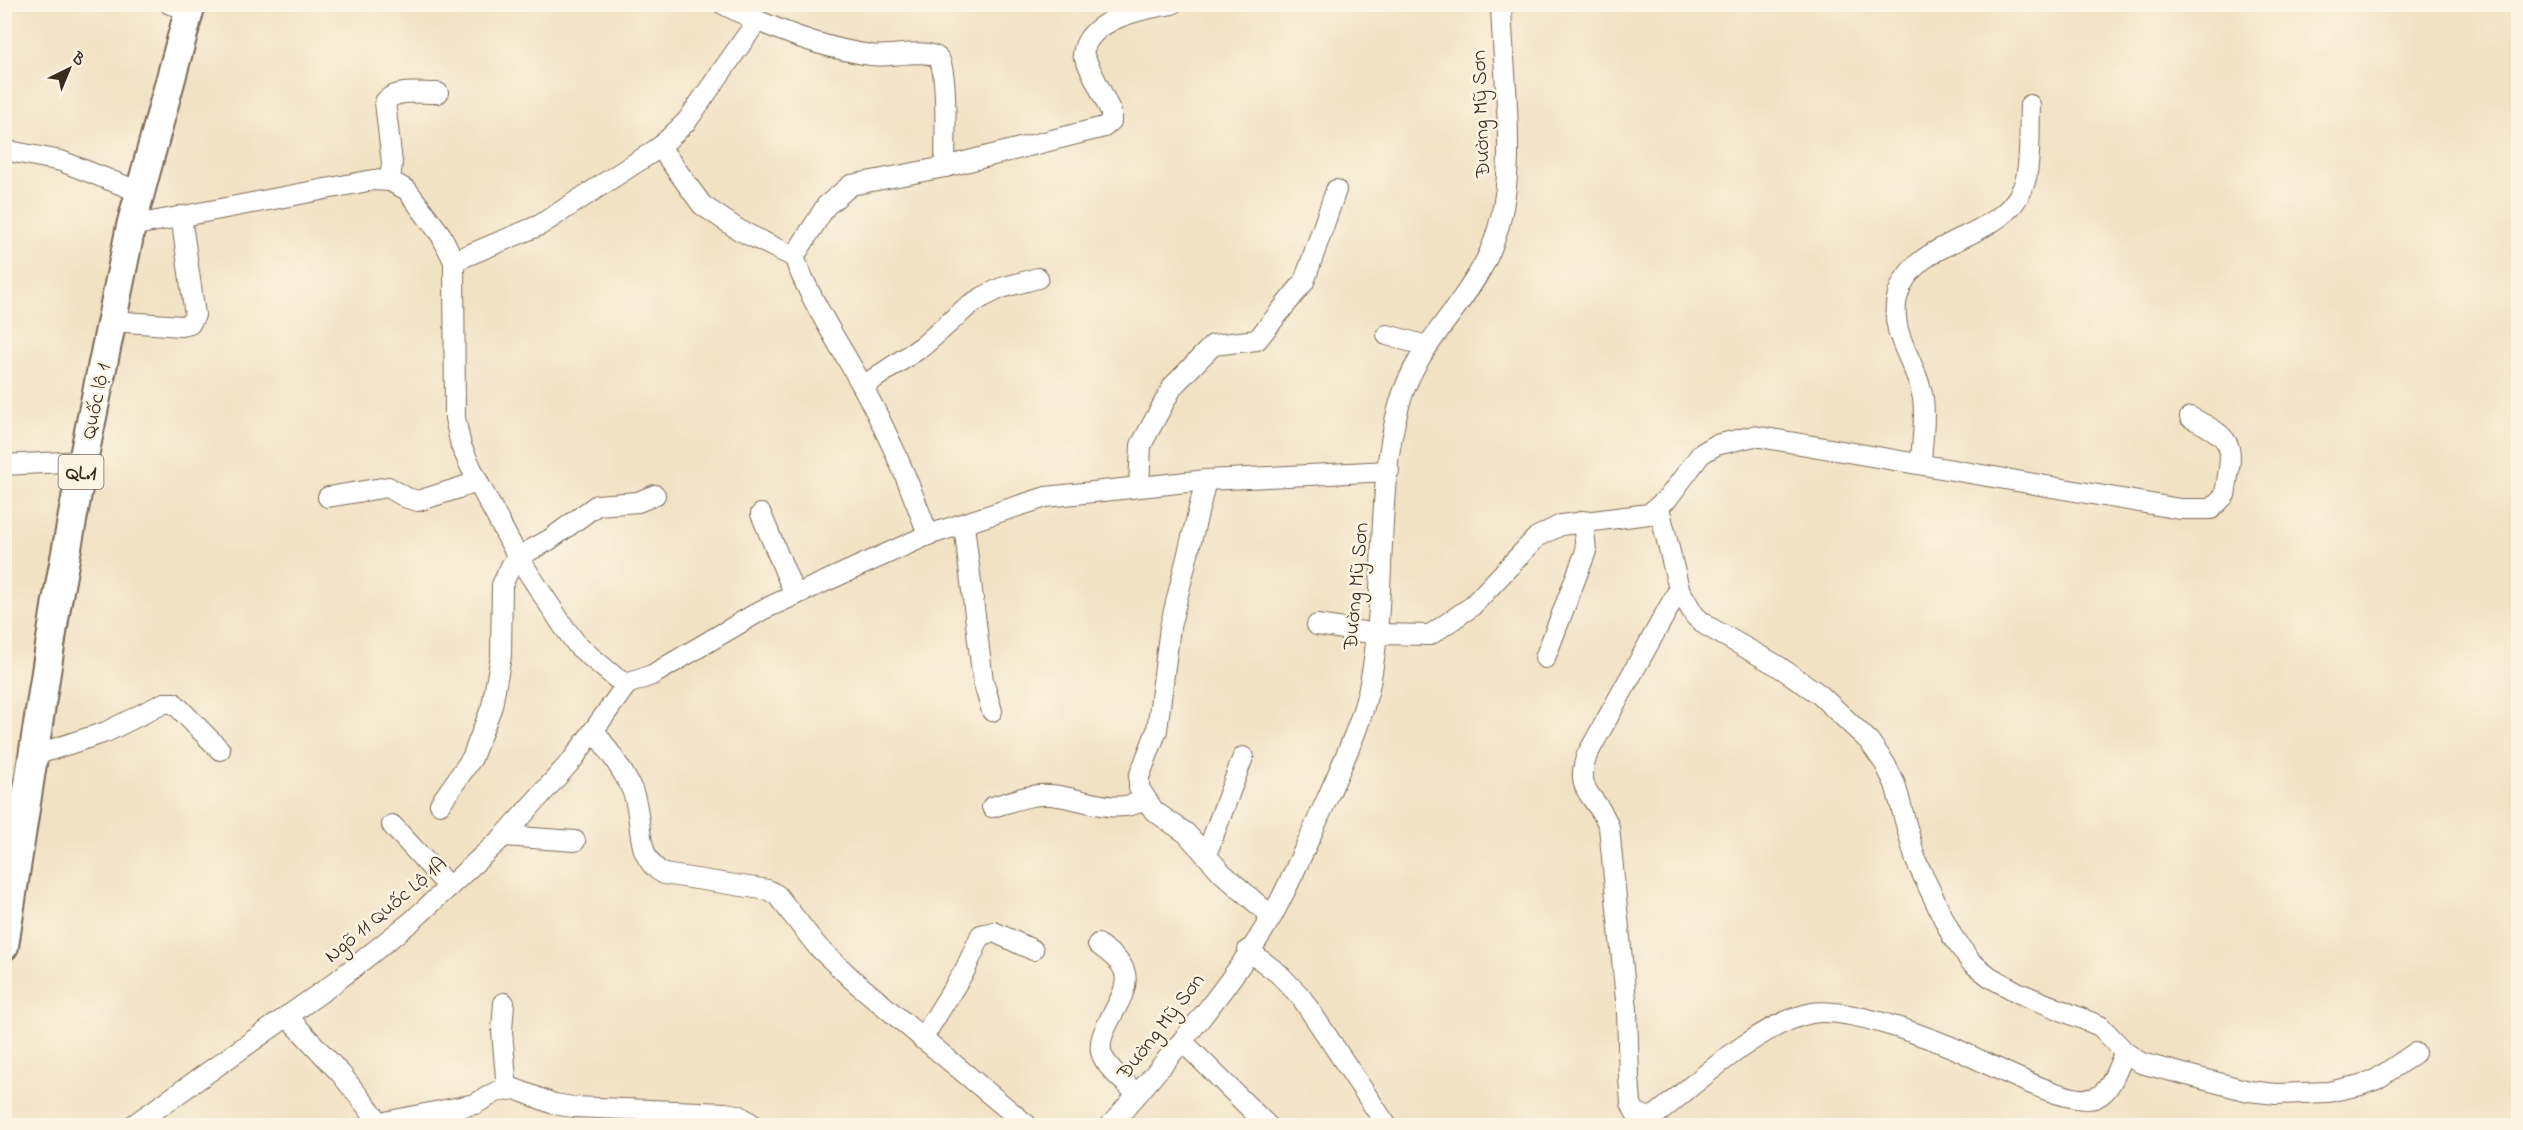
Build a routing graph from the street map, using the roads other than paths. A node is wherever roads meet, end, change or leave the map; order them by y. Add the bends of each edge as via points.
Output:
1 (723, 4) edge
2 (1172, 4) edge
3 (1501, 4) edge
4 (183, 6) edge
5 (757, 21) junction
6 (438, 93) dead end
7 (2030, 105) dead end
8 (660, 147) junction
9 (4, 150) edge
10 (945, 167) junction
11 (390, 181) junction
12 (1336, 190) dead end
13 (140, 192) junction
14 (181, 216) junction
15 (131, 226) junction
16 (794, 256) junction
17 (454, 261) junction
18 (1038, 278) dead end
19 (112, 321) junction
20 (1387, 335) dead end
21 (1427, 346) junction
22 (863, 386) junction
23 (2190, 417) dead end
24 (83, 461) junction
25 (1921, 462) junction
26 (4, 465) edge
27 (1389, 471) junction
28 (1206, 480) junction
29 (478, 482) junction
30 (1138, 486) junction
31 (655, 495) dead end
32 (328, 497) dead end
33 (1659, 507) junction
34 (761, 514) dead end
35 (1583, 521) junction
36 (964, 525) junction
37 (928, 535) junction
38 (518, 557) junction
39 (1679, 589) junction
40 (795, 595) junction
41 (1317, 625) dead end
42 (1377, 634) junction
43 (1545, 658) dead end
44 (627, 684) junction
45 (992, 711) dead end
46 (594, 730) junction
47 (220, 750) dead end
48 (32, 756) junction
49 (1242, 757) dead end
50 (1145, 800) junction
51 (440, 804) dead end
52 (992, 807) dead end
53 (392, 825) dead end
54 (504, 836) junction
55 (575, 841) dead end
56 (1206, 855) junction
57 (449, 887) junction
58 (1271, 916) junction
59 (1098, 944) dead end
60 (4, 946) edge
61 (1033, 950) dead end
62 (1248, 950) junction
63 (504, 1004) dead end
64 (287, 1016) junction
65 (922, 1039) junction
66 (1182, 1041) junction
67 (2125, 1052) junction
68 (2415, 1053) dead end
69 (507, 1090) junction
70 (1137, 1094) junction
71 (132, 1125) edge
72 (755, 1125) edge
73 (1028, 1125) edge
74 (1110, 1125) edge
75 (1268, 1125) edge
76 (1387, 1125) edge

1 - 5 street
2 - 10 street via 1117,18 1084,46 1083,54 1111,112 1111,121 1104,127
3 - 21 street, Đường Mỹ Sơn via 1507,151 1500,225 1486,261
4 - 13 highway, Quốc lộ 1 / QL.1
5 - 8 street via 687,121
5 - 10 street via 856,53 935,55 940,62 945,110
6 - 11 street via 398,93 385,102 392,163
7 - 25 street via 2026,177 2016,200 1976,232 1933,251 1916,266 1898,297 1897,330 1923,399
8 - 16 street via 702,205 716,217 769,247
8 - 17 street via 540,225
9 - 13 street via 61,160
10 - 16 street via 850,185 826,206
11 - 14 street via 362,182
11 - 17 street via 418,202
12 - 30 street via 1304,282 1257,340 1214,345 1173,386 1142,444
13 - 15 highway, Quốc lộ 1 / QL.1
14 - 15 street
14 - 19 street via 195,315 190,324
15 - 19 highway, Quốc lộ 1 / QL.1
16 - 22 street via 815,307
17 - 29 street via 455,418 461,446
18 - 22 street via 1001,288 968,306 915,352
19 - 24 highway, Quốc lộ 1 / QL.1
20 - 21 street
21 - 27 street, Đường Mỹ Sơn via 1400,401
22 - 37 street via 914,494
23 - 25 street via 2221,433 2229,447 2225,495 2217,505 2202,511
24 - 26 street
24 - 48 highway, Quốc lộ 1 / QL.1
25 - 33 street via 1754,436 1716,445 1701,454
27 - 28 street
27 - 42 street, Đường Mỹ Sơn
28 - 30 street
28 - 50 street via 1170,627 1157,730 1139,777
29 - 32 street via 418,501 388,487
29 - 38 street
30 - 36 street via 1046,497
31 - 38 street via 638,501 597,505
33 - 35 street via 1636,516
33 - 39 street
34 - 40 street
35 - 42 street via 1561,525 1537,537 1471,607 1442,629 1430,635
35 - 43 street via 1586,551
36 - 37 street
36 - 45 street via 984,681
37 - 40 street
38 - 44 street via 578,646
38 - 51 street via 502,585 501,656 492,706 472,758
39 - 67 street via 1695,616 1707,626 1819,694 1869,741 1895,784 1916,861 1952,936 1971,962 2019,993 2100,1026
39 - 67 street via 1587,754 1582,770 1587,793 1609,826 1635,1112 1649,1118 1657,1114 1743,1048 1788,1020 1814,1012 1839,1013 1948,1045 2035,1085 2088,1100 2107,1089
40 - 44 street via 740,622 652,675
41 - 42 street
42 - 58 street, Đường Mỹ Sơn via 1370,685 1356,731
44 - 46 street, Ngõ 11 Quốc Lộ 1A
46 - 54 street, Ngõ 11 Quốc Lộ 1A
46 - 65 street via 634,793 647,862 664,874 777,894 817,946
47 - 48 street via 174,703 164,703 106,732
48 - 60 highway, Quốc lộ 1 / QL.1
49 - 56 street
50 - 52 street via 1117,808 1037,795
50 - 56 street
53 - 57 street
54 - 55 street
54 - 57 street, Ngõ 11 Quốc Lộ 1A
56 - 58 street
57 - 64 street, Ngõ 11 Quốc Lộ 1A via 342,977
58 - 62 street, Đường Mỹ Sơn
59 - 70 street via 1124,968 1126,984 1100,1049 1109,1066
61 - 65 street via 994,932 981,935 965,970
62 - 66 street, Đường Mỹ Sơn
62 - 76 street via 1301,997
63 - 69 street
64 - 69 street via 381,1123 474,1104
64 - 71 street, Ngõ 11 Quốc Lộ 1A
65 - 73 street
66 - 70 street, Đường Mỹ Sơn
66 - 75 street
67 - 68 street via 2141,1063 2183,1076 2223,1087 2276,1094 2328,1092 2361,1085
69 - 72 street via 573,1107 725,1113
70 - 74 street, Đường Mỹ Sơn

